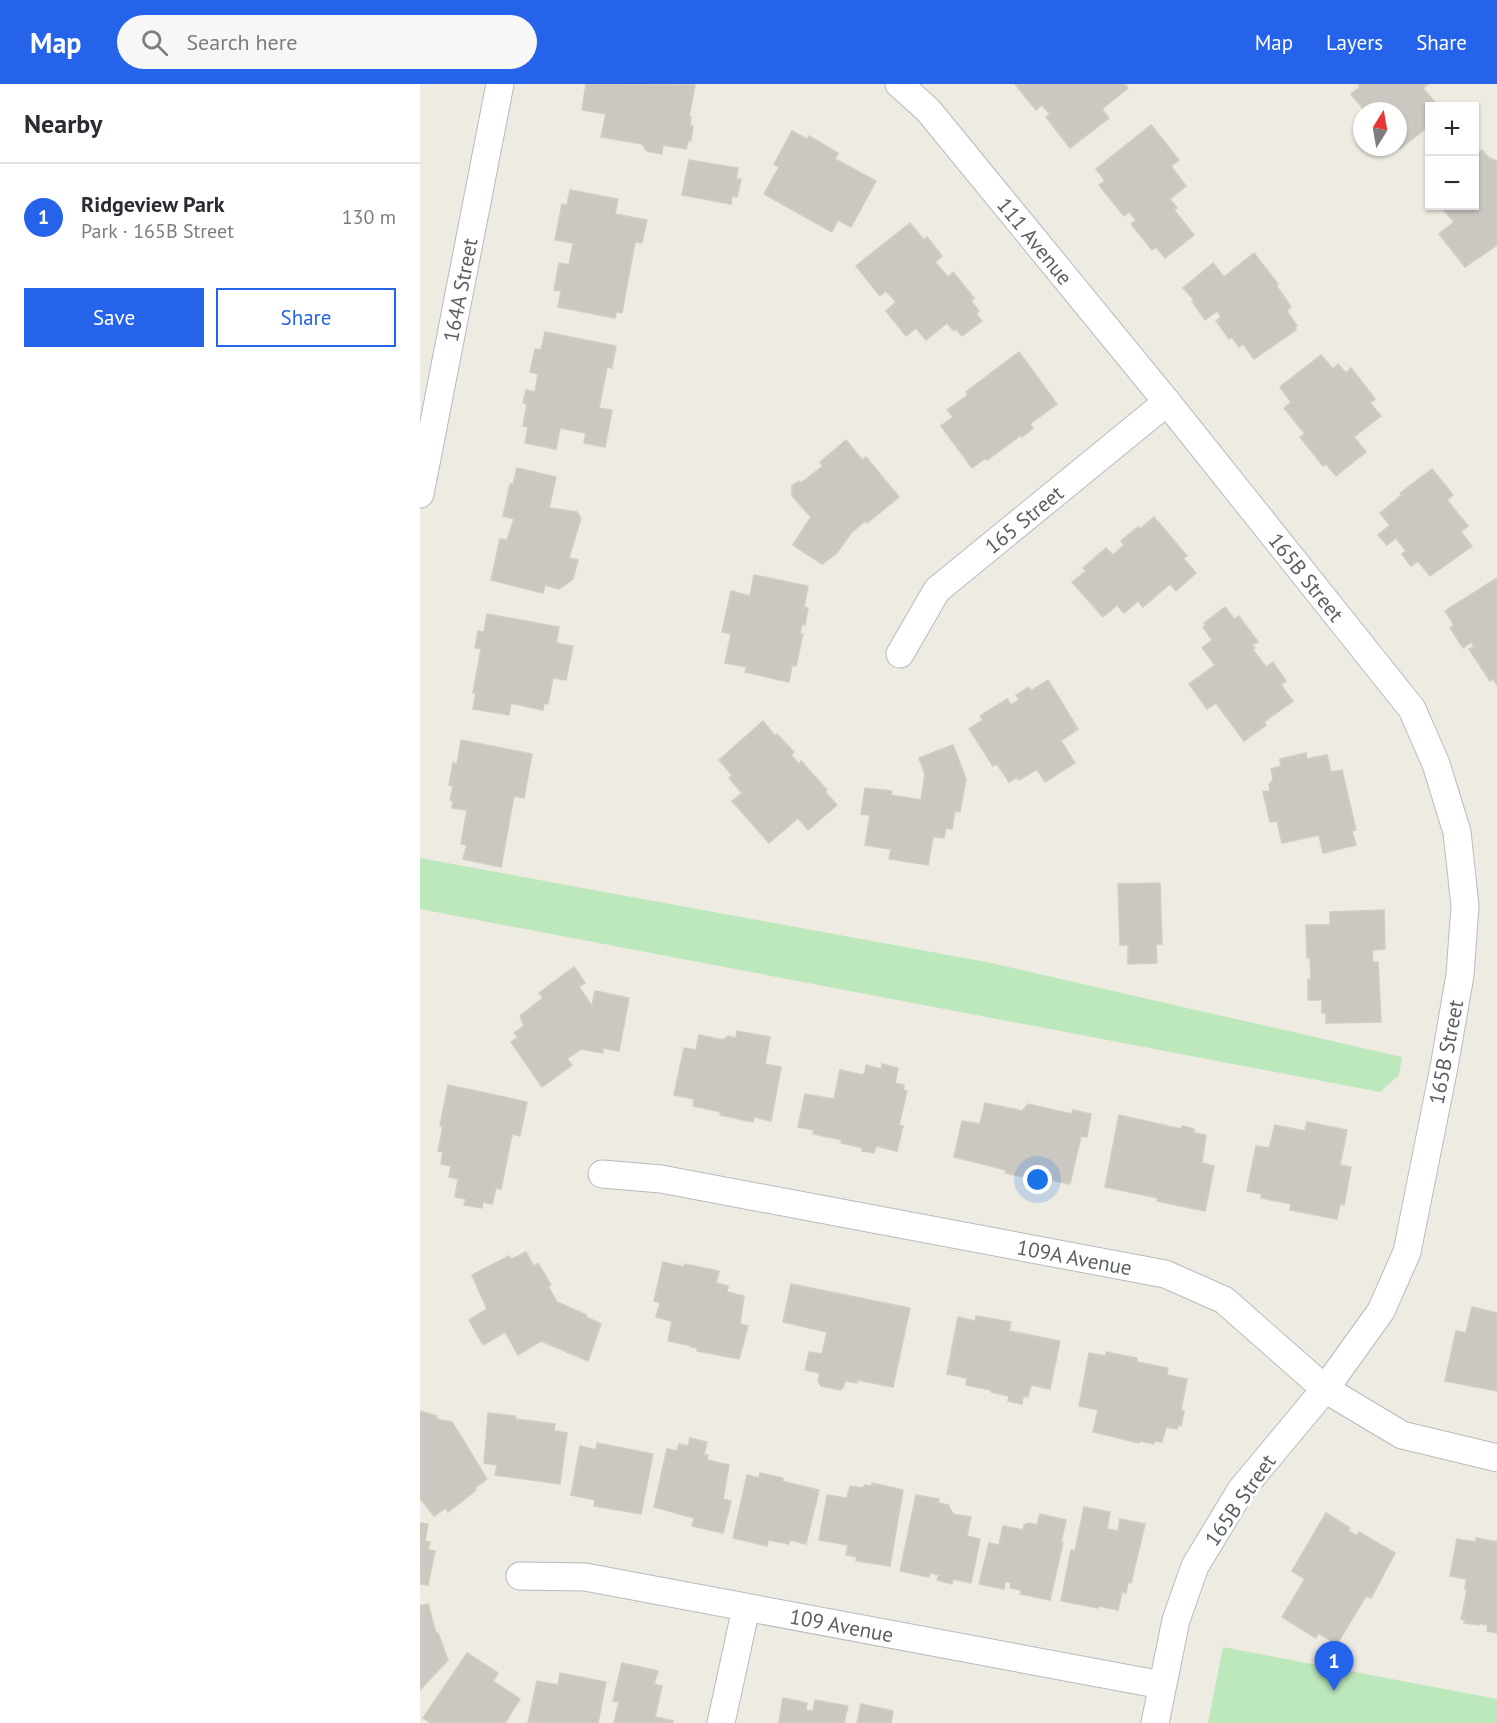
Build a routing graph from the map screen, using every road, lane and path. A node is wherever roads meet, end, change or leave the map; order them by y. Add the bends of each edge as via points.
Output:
1 (500, 84) edge
2 (899, 84) edge
3 (1167, 402) junction
4 (420, 494) edge
5 (900, 654) dead end
6 (602, 1174) dead end
7 (1325, 1389) junction
8 (1497, 1458) edge
9 (520, 1576) dead end
10 (746, 1608) junction
11 (1162, 1685) junction
12 (721, 1723) edge
13 (1155, 1723) edge

1 - 4 street, 164A Street
2 - 3 street, 111 Avenue via 928,110
3 - 5 street, 165 Street via 937,590
3 - 7 street, 165B Street via 1412,709 1436,764 1456,832 1465,906 1460,975 1407,1252 1381,1311
6 - 7 street, 109A Avenue via 661,1179 1166,1274 1224,1300
7 - 8 street, 109A Avenue via 1402,1435
7 - 11 street, 165B Street via 1241,1490 1195,1566 1176,1620
9 - 10 street, 109 Avenue via 585,1577
10 - 11 street, 109 Avenue
10 - 12 street
11 - 13 street, 165B Street

